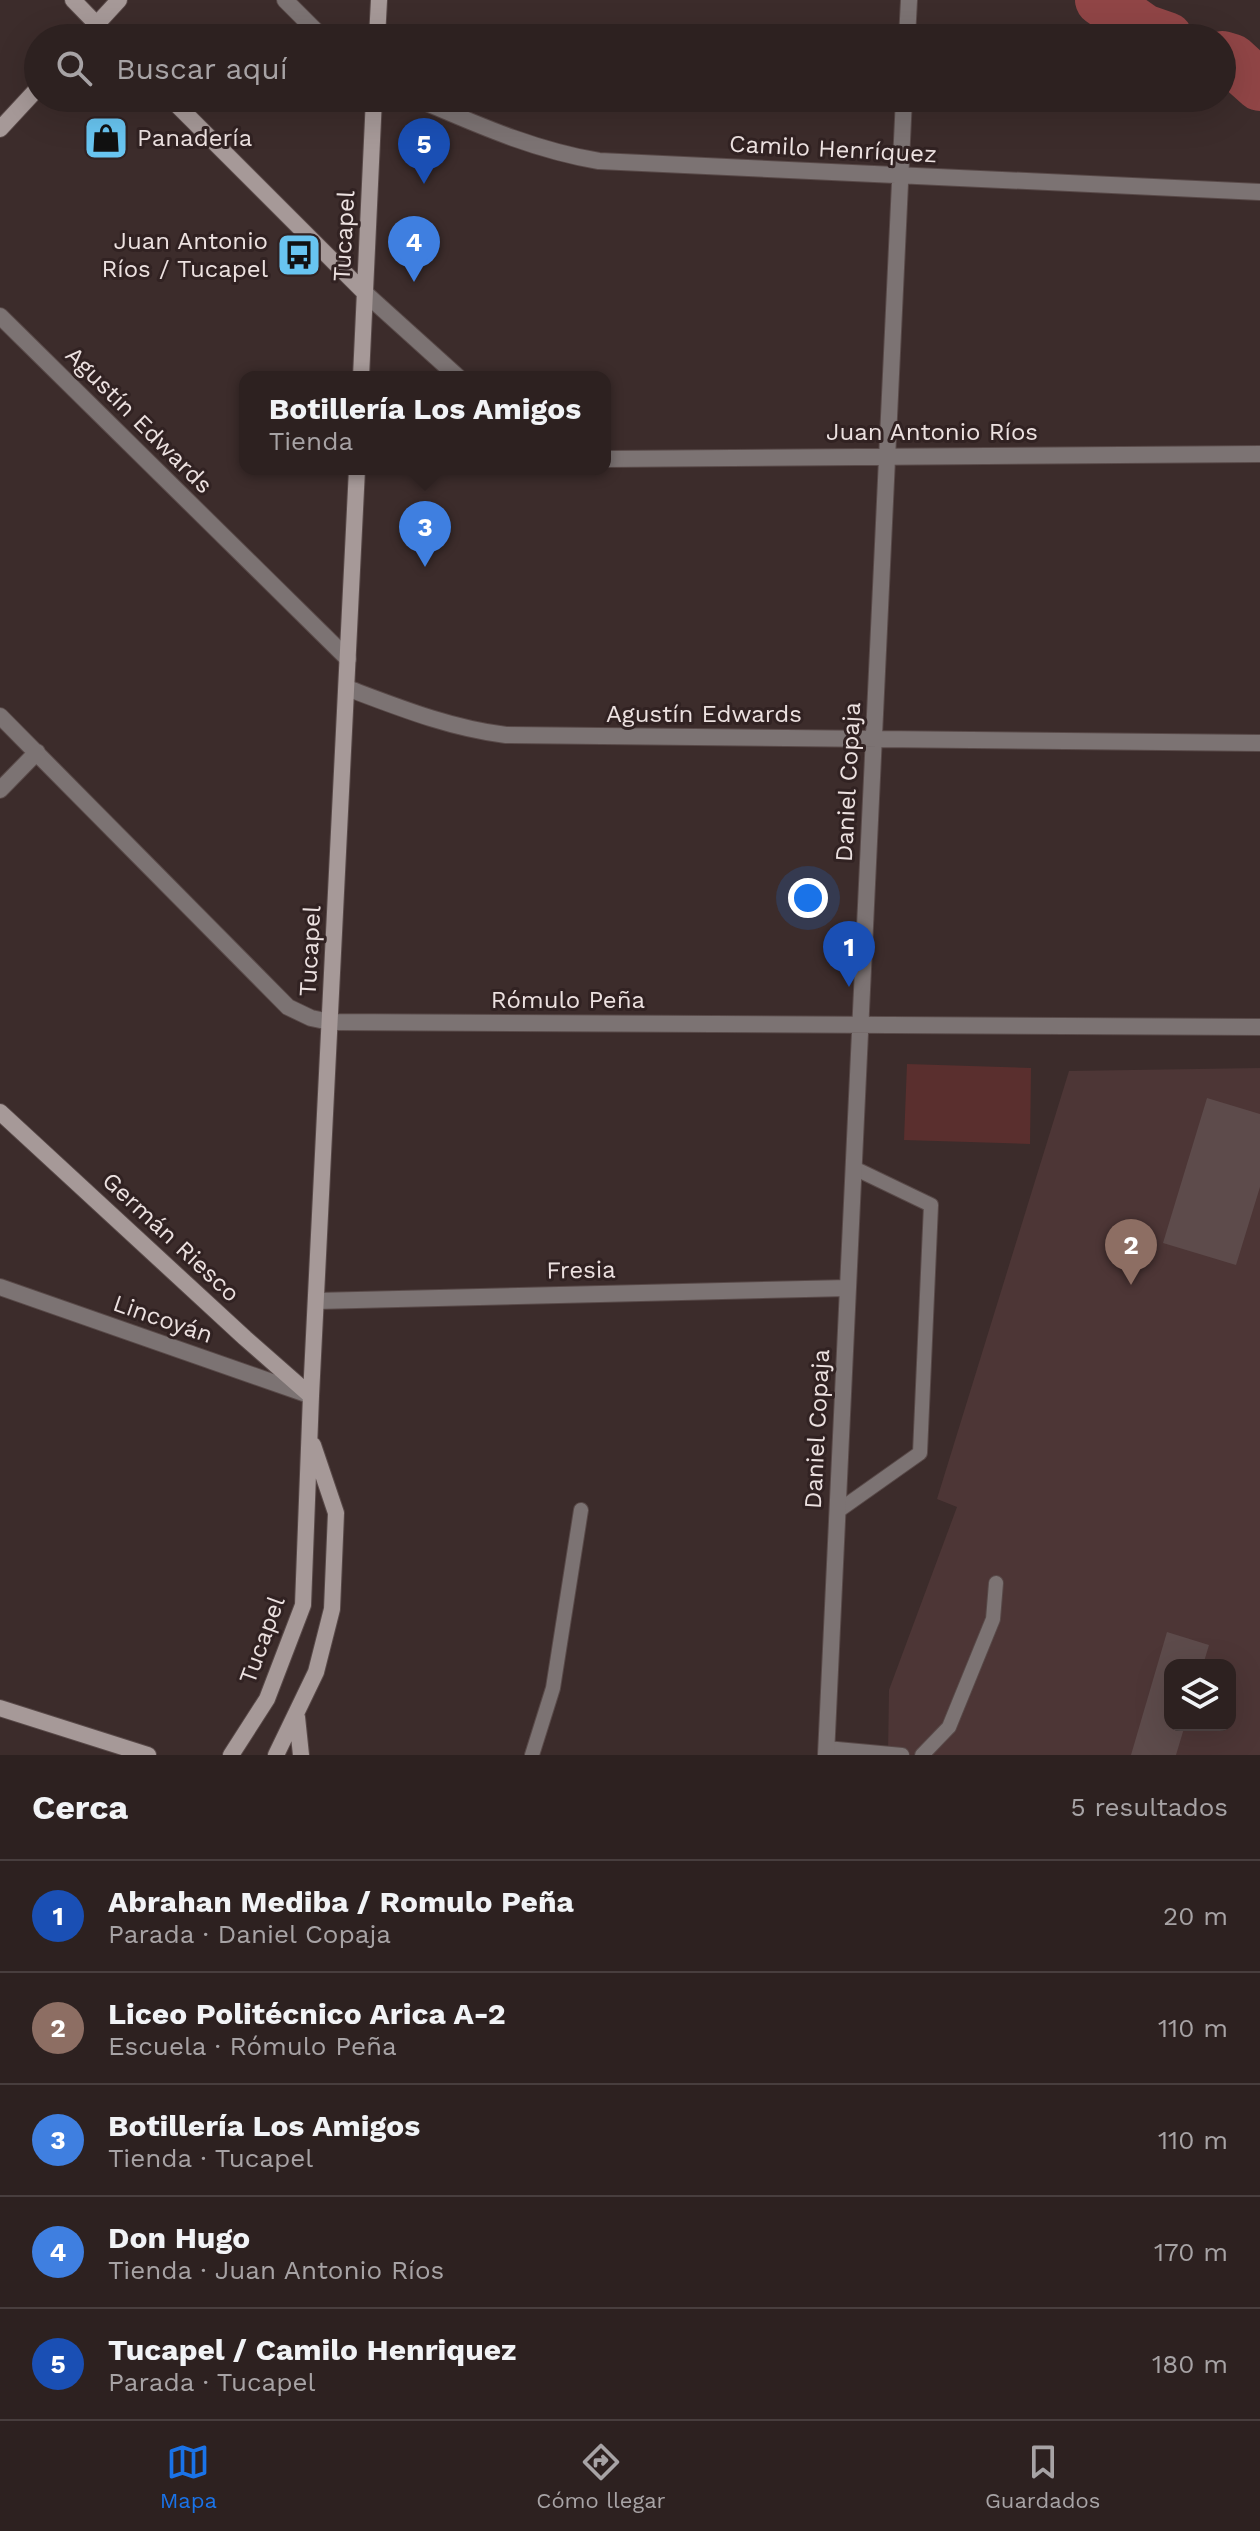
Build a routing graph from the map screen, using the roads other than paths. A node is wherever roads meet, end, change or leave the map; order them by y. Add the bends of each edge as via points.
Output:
1 (73, 0) edge
2 (119, 0) edge
3 (285, 0) edge
4 (379, 0) edge
5 (909, 0) edge
6 (97, 24) joint
7 (309, 24) edge
8 (378, 24) edge
9 (908, 24) edge
10 (24, 103) edge
11 (184, 112) edge
12 (373, 112) edge
13 (449, 112) edge
14 (903, 112) edge
15 (0, 129) edge
16 (900, 177) junction
17 (1260, 192) edge
18 (365, 293) junction
19 (0, 316) edge
20 (361, 371) edge
21 (451, 371) edge
22 (1260, 454) edge
23 (887, 456) junction
24 (611, 459) edge
25 (357, 475) edge
26 (348, 659) junction
27 (347, 688) junction
28 (0, 716) edge
29 (874, 739) junction
30 (1260, 743) edge
31 (37, 752) junction
32 (0, 790) edge
33 (330, 1022) junction
34 (860, 1026) junction
35 (1260, 1027) edge
36 (0, 1112) edge
37 (854, 1168) junction
38 (0, 1287) edge
39 (848, 1288) junction
40 (316, 1301) junction
41 (311, 1396) junction
42 (310, 1436) junction
43 (581, 1510) dead end
44 (838, 1511) junction
45 (996, 1583) dead end
46 (0, 1708) edge
47 (296, 1716) junction
48 (826, 1751) edge
49 (148, 1755) edge
50 (231, 1755) edge
51 (276, 1755) edge
52 (301, 1755) edge
53 (532, 1755) edge
54 (902, 1755) edge
55 (922, 1755) edge

1 - 6 main road
2 - 6 main road
3 - 7 street
4 - 8 main road
5 - 9 street
10 - 15 main road
11 - 18 main road
12 - 18 main road, Tucapel
13 - 16 street, Camilo Henríquez via 533,146 599,161
14 - 16 street, Daniel Copaja
16 - 17 street, Camilo Henríquez
16 - 23 street, Daniel Copaja
18 - 20 main road, Tucapel
18 - 21 street
19 - 26 street, Agustín Edwards
22 - 23 street, Juan Antonio Ríos
23 - 24 street, Juan Antonio Ríos
23 - 29 street, Daniel Copaja
25 - 26 main road, Tucapel
26 - 27 main road, Tucapel
27 - 29 street, Agustín Edwards via 459,728 506,735
27 - 33 main road, Tucapel
28 - 31 street, Rómulo Peña
29 - 30 street, Agustín Edwards
29 - 34 street, Daniel Copaja
31 - 32 street
31 - 33 street, Rómulo Peña via 288,1007
33 - 34 street, Rómulo Peña
33 - 40 main road, Tucapel
34 - 35 street, Rómulo Peña
34 - 37 street, Daniel Copaja
36 - 41 main road, Germán Riesco
37 - 39 street, Daniel Copaja
37 - 44 lane via 931,1205 920,1453
38 - 41 street, Lincoyán
39 - 40 street, Fresia
39 - 44 street, Daniel Copaja
40 - 41 main road, Tucapel
41 - 42 main road, Tucapel
42 - 47 main road, Tucapel via 336,1513 332,1609 316,1672
42 - 50 main road, Tucapel via 303,1605 267,1699
43 - 53 lane via 553,1688
44 - 48 street, Daniel Copaja
45 - 55 lane via 993,1619 949,1727
46 - 49 main road
47 - 51 main road, Tucapel
47 - 52 main road
48 - 54 lane

